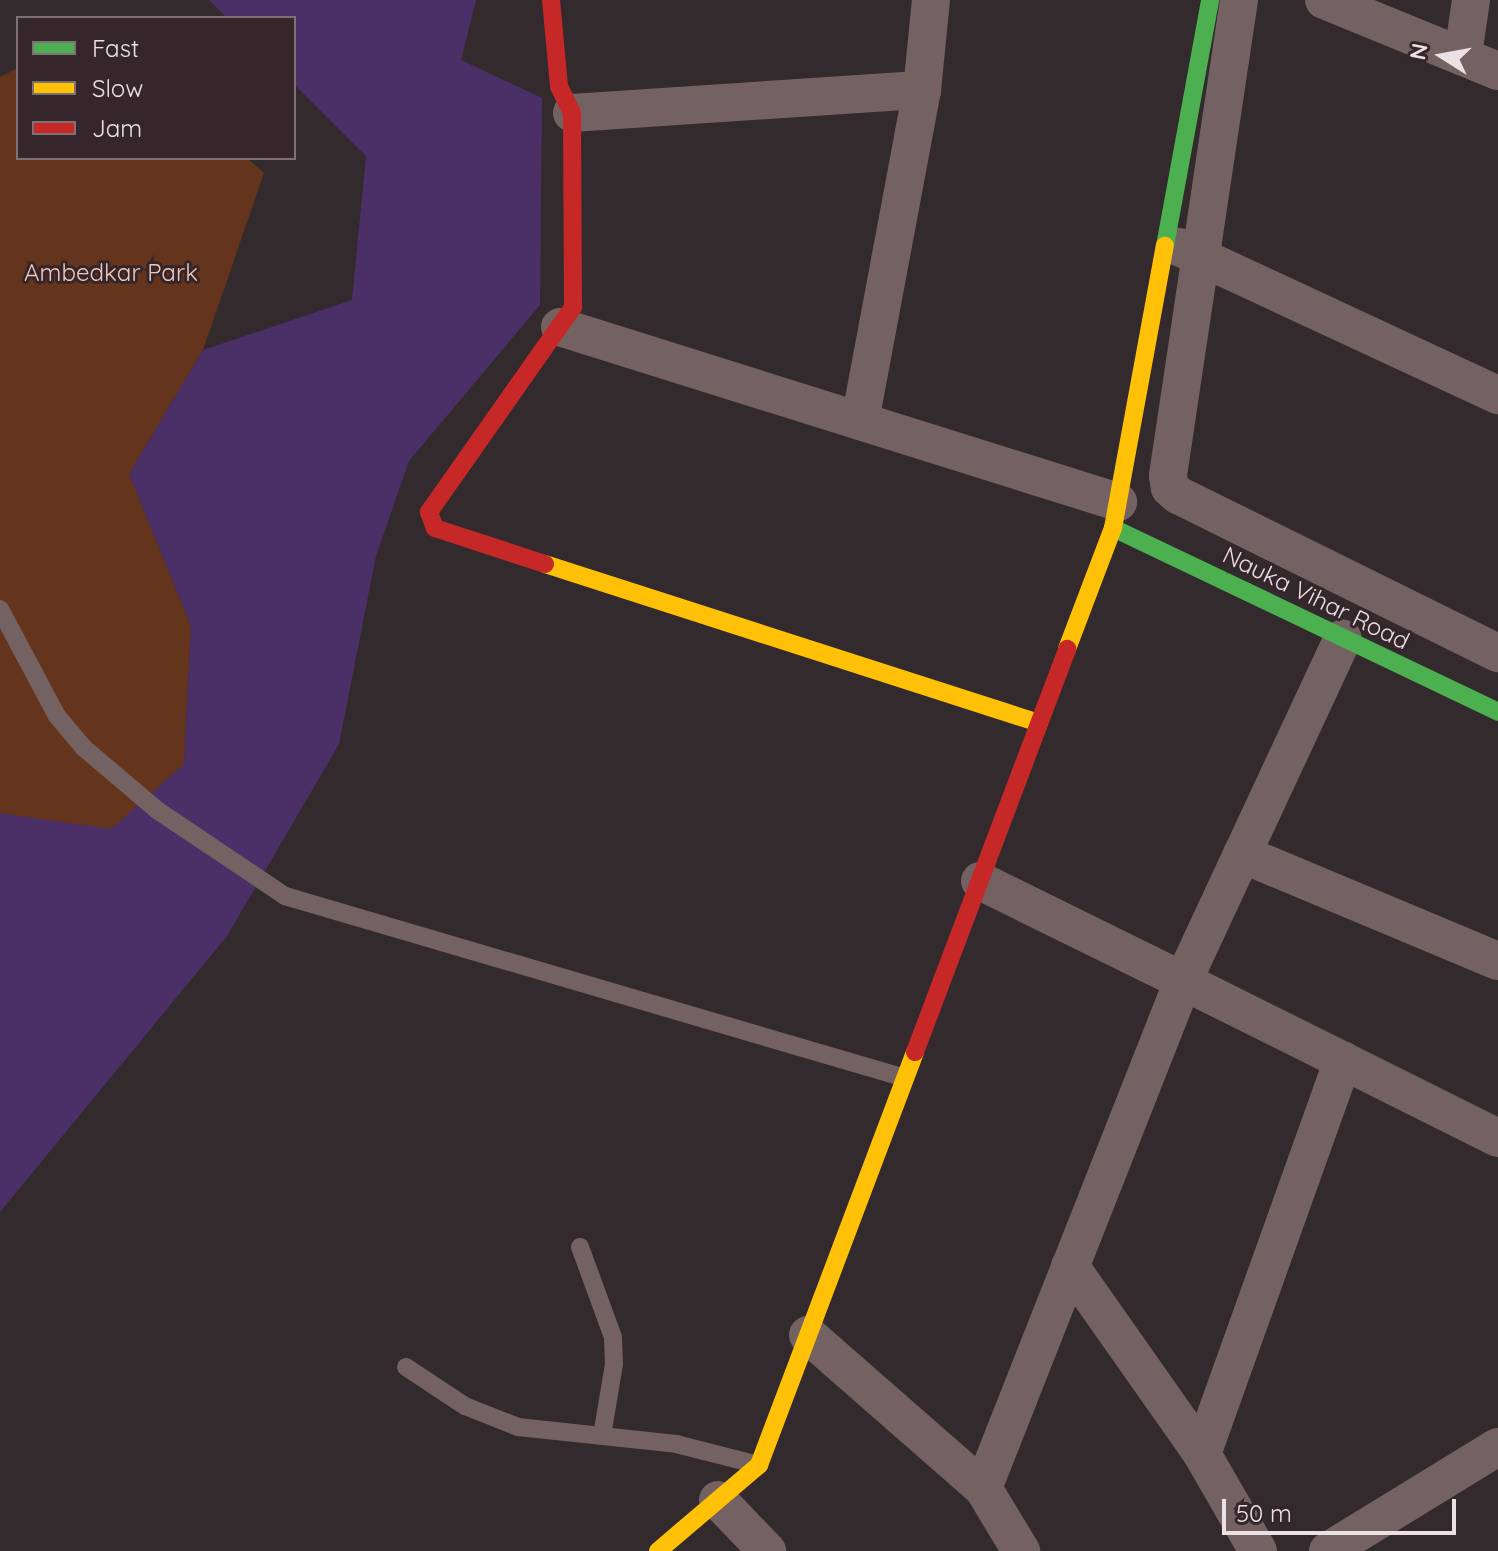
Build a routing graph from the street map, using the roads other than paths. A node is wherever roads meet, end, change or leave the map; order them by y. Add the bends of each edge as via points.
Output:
1 (551, 0) edge
2 (931, 0) edge
3 (1210, 0) edge
4 (1239, 0) edge
5 (1324, 0) edge
6 (1471, 0) edge
7 (1463, 55) junction
8 (1498, 71) edge
9 (922, 90) junction
10 (572, 113) junction
11 (1166, 240) junction
12 (1201, 257) junction
13 (560, 327) junction
14 (1498, 395) edge
15 (860, 421) junction
16 (1116, 515) junction
17 (0, 609) edge
18 (1343, 638) junction
19 (1498, 653) edge
20 (1498, 712) edge
21 (1039, 723) junction
22 (1242, 854) junction
23 (980, 881) junction
24 (1498, 961) edge
25 (1183, 981) junction
26 (1343, 1061) junction
27 (905, 1078) junction
28 (1498, 1138) edge
29 (580, 1247) dead end
30 (1070, 1266) junction
31 (808, 1335) junction
32 (406, 1367) dead end
33 (602, 1436) junction
34 (1498, 1447) edge
35 (1202, 1454) junction
36 (759, 1465) junction
37 (983, 1488) junction
38 (718, 1500) junction
39 (1014, 1547) edge
40 (658, 1551) edge
41 (767, 1551) edge
42 (1258, 1551) edge
43 (1328, 1551) edge

1 - 10 street via 559,86
2 - 9 street
3 - 11 street
4 - 12 street
5 - 7 street
6 - 7 street
7 - 8 street
9 - 10 street
9 - 15 street
10 - 13 street via 573,307
11 - 12 street
11 - 16 street
12 - 14 street
12 - 19 street via 1170,488
13 - 15 street
13 - 21 street via 429,512 435,528
15 - 16 street
16 - 18 street, Nauka Vihar Road
16 - 21 street
17 - 27 lane via 57,716 84,748 157,810 285,896
18 - 20 street, Nauka Vihar Road
18 - 22 street
21 - 23 street
22 - 24 street
22 - 25 street
23 - 25 street
23 - 27 street
25 - 26 street
25 - 30 street
26 - 28 street
26 - 35 street
27 - 31 street
29 - 33 lane via 613,1337
30 - 35 street
30 - 37 street
31 - 36 street
31 - 37 street
32 - 33 lane via 489,1418 518,1427
33 - 36 lane via 676,1444
34 - 43 street
35 - 42 street
36 - 38 street
37 - 39 street
38 - 40 street
38 - 41 street

